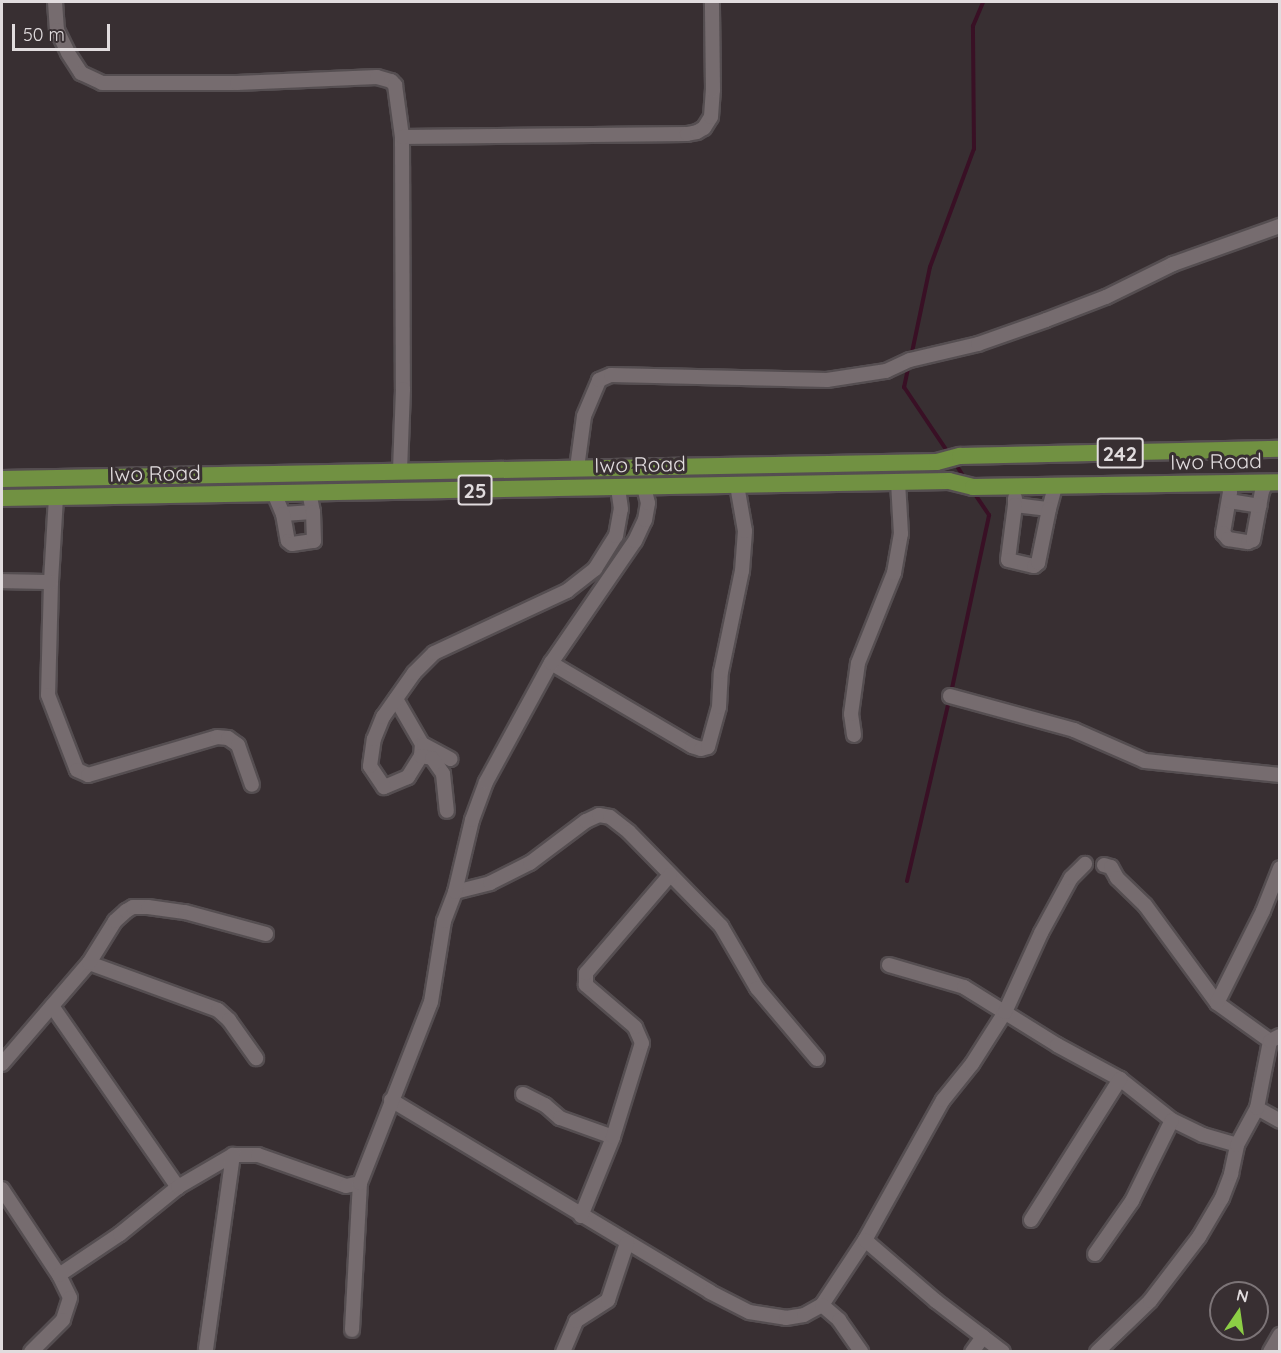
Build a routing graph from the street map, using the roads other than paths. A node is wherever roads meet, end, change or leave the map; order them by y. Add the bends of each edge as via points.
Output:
1 (55, 2) edge
2 (712, 2) edge
3 (402, 137) junction
4 (1280, 226) edge
5 (1280, 449) edge
6 (578, 468) junction
7 (400, 472) junction
8 (300, 474) junction
9 (2, 479) edge
10 (898, 482) junction
11 (1273, 482) edge
12 (1228, 483) junction
13 (737, 485) junction
14 (1055, 486) junction
15 (618, 487) junction
16 (644, 487) junction
17 (1016, 487) junction
18 (274, 493) junction
19 (305, 493) junction
20 (57, 497) junction
21 (2, 498) edge
22 (1228, 501) junction
23 (1015, 505) junction
24 (1260, 506) junction
25 (1049, 509) junction
26 (313, 512) junction
27 (283, 514) junction
28 (2, 581) edge
29 (51, 582) junction
30 (550, 663) junction
31 (950, 696) dead end
32 (396, 699) junction
33 (854, 735) dead end
34 (422, 750) junction
35 (450, 759) dead end
36 (1280, 775) edge
37 (252, 785) dead end
38 (447, 811) dead end
39 (1085, 864) dead end
40 (1104, 865) dead end
41 (1280, 868) edge
42 (670, 875) junction
43 (455, 892) junction
44 (266, 934) dead end
45 (89, 963) junction
46 (889, 965) dead end
47 (1217, 1003) junction
48 (52, 1006) junction
49 (1005, 1012) junction
50 (1275, 1039) edge
51 (256, 1058) dead end
52 (817, 1059) dead end
53 (2, 1064) edge
54 (1120, 1079) junction
55 (523, 1094) dead end
56 (391, 1100) junction
57 (1257, 1108) junction
58 (1172, 1120) junction
59 (1280, 1121) edge
60 (613, 1137) junction
61 (1237, 1145) junction
62 (233, 1155) junction
63 (360, 1183) junction
64 (178, 1187) junction
65 (2, 1189) edge
66 (581, 1216) junction
67 (1031, 1220) dead end
68 (865, 1240) junction
69 (627, 1243) junction
70 (1095, 1254) dead end
71 (59, 1275) junction
72 (822, 1305) junction
73 (352, 1330) dead end
74 (1280, 1335) edge
75 (983, 1337) junction
76 (206, 1349) dead end
77 (31, 1352) edge
78 (563, 1352) edge
79 (861, 1352) edge
80 (972, 1352) edge
81 (1003, 1352) edge
82 (1097, 1352) edge
83 (1270, 1352) edge

1 - 3 street via 57,30 88,78 118,85 385,78 398,90
2 - 3 street via 711,117 697,132
3 - 7 street
4 - 6 street via 1173,264 1106,297 1046,320 978,344 910,360 886,371 827,380 611,375 599,380 584,416
5 - 6 main road, Iwo Road / 242 via 960,456 937,462
6 - 7 main road, Iwo Road / 242
7 - 8 main road, Iwo Road / 242
8 - 9 main road, Iwo Road / 242
8 - 19 main road
10 - 13 main road, Iwo Road / 25
10 - 17 main road, Iwo Road / 25 via 949,481 973,487
10 - 33 street via 901,534 894,573 858,663 851,714
11 - 12 main road, Iwo Road / 25
11 - 24 street via 1263,485
12 - 14 main road, Iwo Road / 25
12 - 22 street
13 - 16 main road, Iwo Road / 25
13 - 30 street via 745,531 742,571 721,672 719,707 708,747 696,748
14 - 17 main road, Iwo Road / 25
14 - 25 street
15 - 16 main road, Iwo Road / 25
15 - 19 main road, Iwo Road / 25
15 - 32 street via 621,509 616,536 595,569 567,591 435,653 414,673
16 - 30 street via 648,503 635,541
17 - 23 street
18 - 19 main road, Iwo Road / 25
18 - 20 main road, Iwo Road / 25
18 - 27 street
19 - 26 street
20 - 21 main road, Iwo Road / 25
20 - 29 street
22 - 24 street
22 - 24 street via 1222,533 1227,539 1253,540
23 - 25 street
23 - 25 street via 1007,557 1034,566 1038,563
26 - 27 street
26 - 27 street via 314,541 302,543 288,541
28 - 29 street
29 - 37 street via 48,695 77,770 88,775 217,737 238,745
30 - 43 street via 486,782 472,820
31 - 36 street via 1074,730 1145,761
32 - 34 street
32 - 34 street via 374,739 370,766 384,787 408,777
34 - 35 street
34 - 38 street via 443,774
39 - 49 street via 1071,878 1041,933
40 - 47 street via 1111,867 1145,905
41 - 47 street
42 - 43 street via 618,822 599,815 530,863 490,883
42 - 52 street via 721,926 757,988
42 - 60 street via 596,958 584,977 594,994 635,1027 642,1043
43 - 56 street via 444,921 431,1002
44 - 45 street via 185,912 133,907 115,921
45 - 48 street
45 - 51 street via 218,1010
46 - 49 street via 964,987
47 - 50 street
48 - 53 street
48 - 64 street
49 - 54 street
49 - 68 street via 943,1100
50 - 57 street
54 - 58 street
54 - 67 street
55 - 60 street via 560,1118
56 - 63 street
56 - 66 street
57 - 59 street
57 - 61 street
58 - 61 street
58 - 70 street via 1132,1201
60 - 66 street
61 - 82 street via 1222,1198 1199,1237 1150,1301
62 - 63 street via 258,1155 346,1186
62 - 64 street
62 - 76 street
63 - 73 street
64 - 71 street via 120,1234
65 - 71 street
66 - 69 street
68 - 72 street
68 - 75 street
69 - 72 street via 749,1312 786,1318 804,1316
69 - 78 street via 608,1300 576,1321
71 - 77 street via 70,1298 66,1313
72 - 79 street via 839,1320
74 - 83 street
75 - 80 street
75 - 81 street

